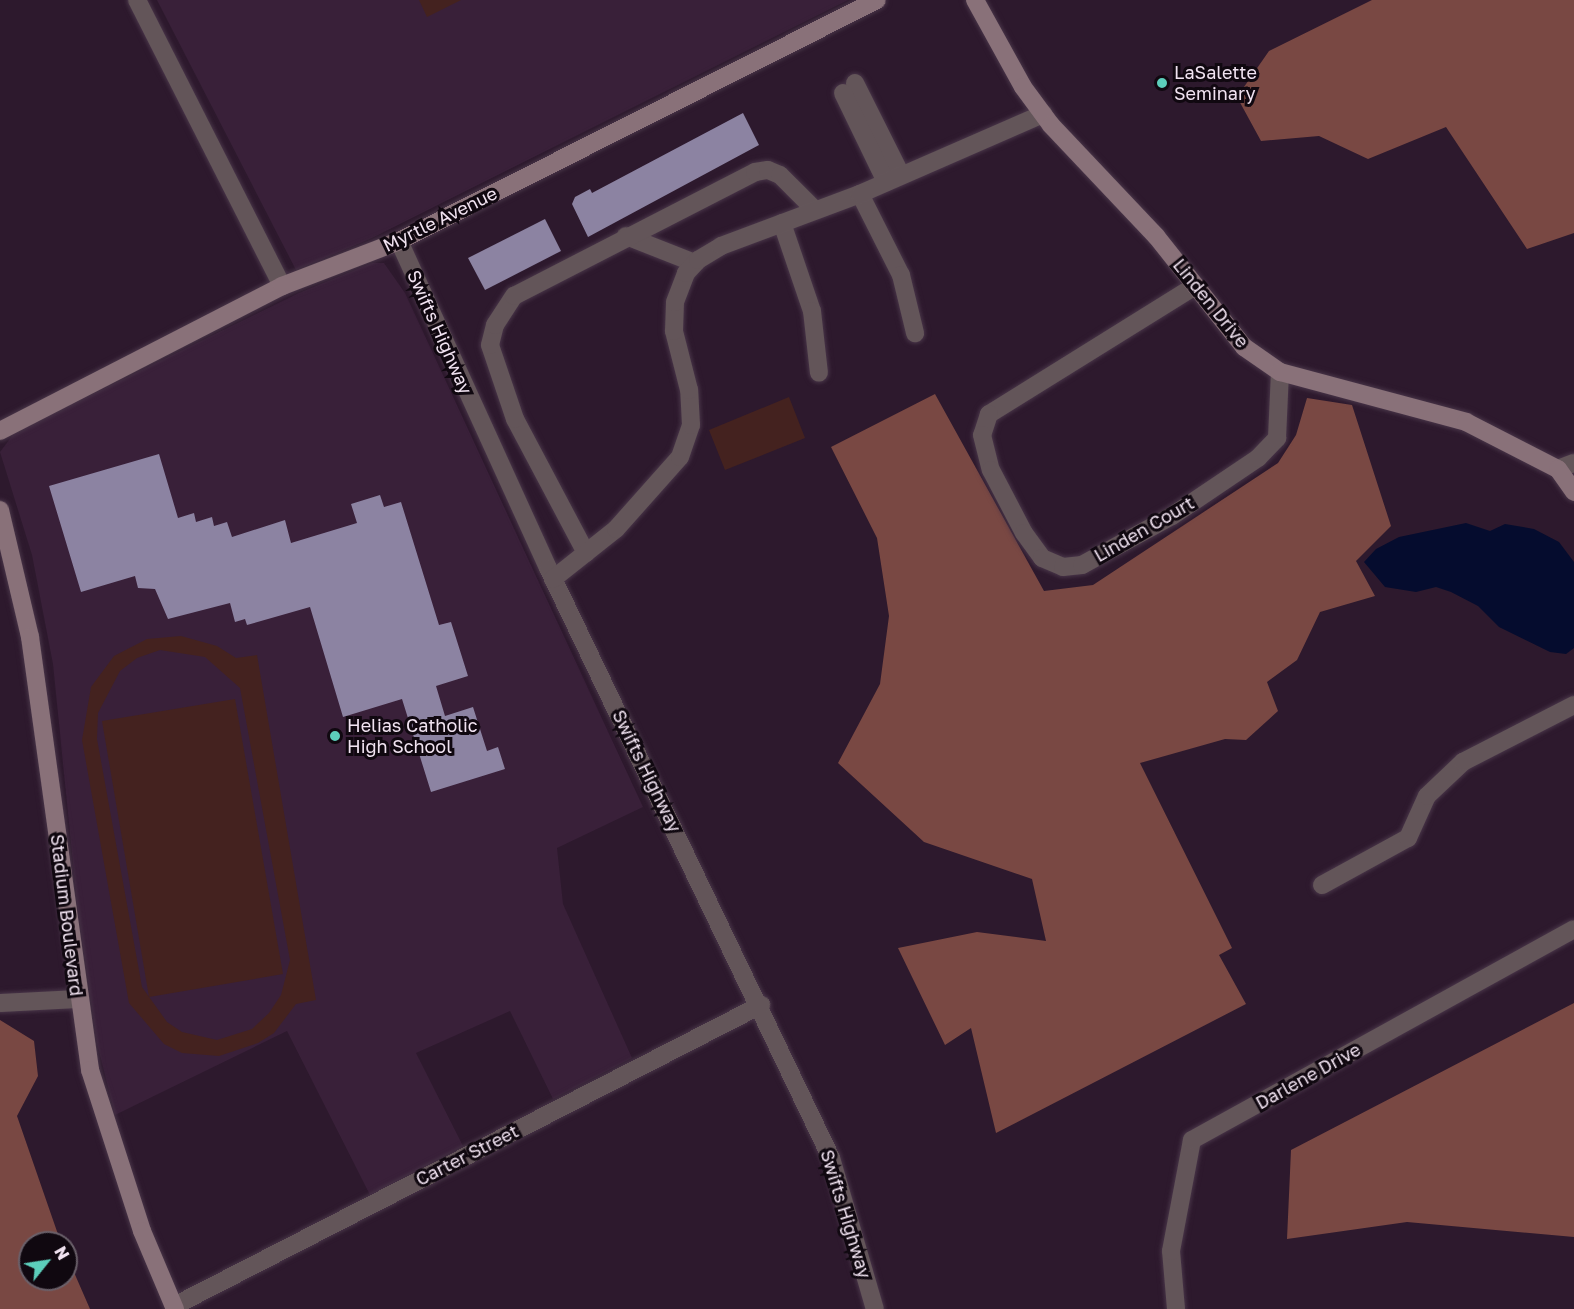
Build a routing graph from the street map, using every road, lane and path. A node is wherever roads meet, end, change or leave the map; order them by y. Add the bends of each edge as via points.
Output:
1 (137, 0) edge
2 (877, 0) edge
3 (975, 0) edge
4 (848, 7) edge
5 (849, 88) dead end
6 (1043, 114) junction
7 (893, 179) junction
8 (860, 194) junction
9 (815, 210) junction
10 (782, 223) junction
11 (626, 236) junction
12 (399, 241) junction
13 (694, 263) junction
14 (282, 286) junction
15 (1195, 286) junction
16 (915, 333) dead end
17 (1280, 372) junction
18 (819, 373) dead end
19 (0, 431) edge
20 (1566, 466) edge
21 (1574, 492) edge
22 (0, 510) edge
23 (586, 553) junction
24 (553, 579) junction
25 (1574, 705) edge
26 (1322, 885) dead end
27 (1574, 929) edge
28 (78, 999) junction
29 (0, 1003) edge
30 (761, 1005) junction
31 (174, 1308) edge
32 (875, 1309) edge
33 (1176, 1309) edge

1 - 14 street
2 - 4 street, Myrtle Avenue
3 - 6 street, Linden Drive
4 - 12 street, Myrtle Avenue
5 - 7 street
6 - 7 street
6 - 15 street, Linden Drive via 1156,236
7 - 8 street
8 - 9 street
8 - 16 street via 901,275
9 - 10 street
9 - 11 street via 803,194 768,170
10 - 13 street via 721,246
10 - 18 street via 812,311
11 - 13 street
11 - 23 street via 514,296 495,325 490,345 515,418
12 - 14 street, Myrtle Avenue
12 - 24 street, Swifts Highway
13 - 23 street via 675,302 674,331 690,390 691,425 680,457 651,493
14 - 19 street, Myrtle Avenue
15 - 17 street, Linden Drive via 1244,347
15 - 17 street, Linden Court via 989,414 982,435 991,470 1024,533 1042,558 1063,567 1082,566 1172,516 1258,458 1277,438
17 - 20 street, Linden Drive via 1466,422
20 - 21 street, Linden Drive
22 - 28 street, Stadium Boulevard via 30,637
23 - 24 street
24 - 30 street, Swifts Highway
25 - 26 street via 1463,762 1427,796 1408,838
27 - 33 street, Darlene Drive via 1192,1140 1171,1251
28 - 29 street
28 - 31 street, Stadium Boulevard via 90,1070 118,1162
30 - 31 street, Carter Street
30 - 32 street, Swifts Highway via 831,1158

